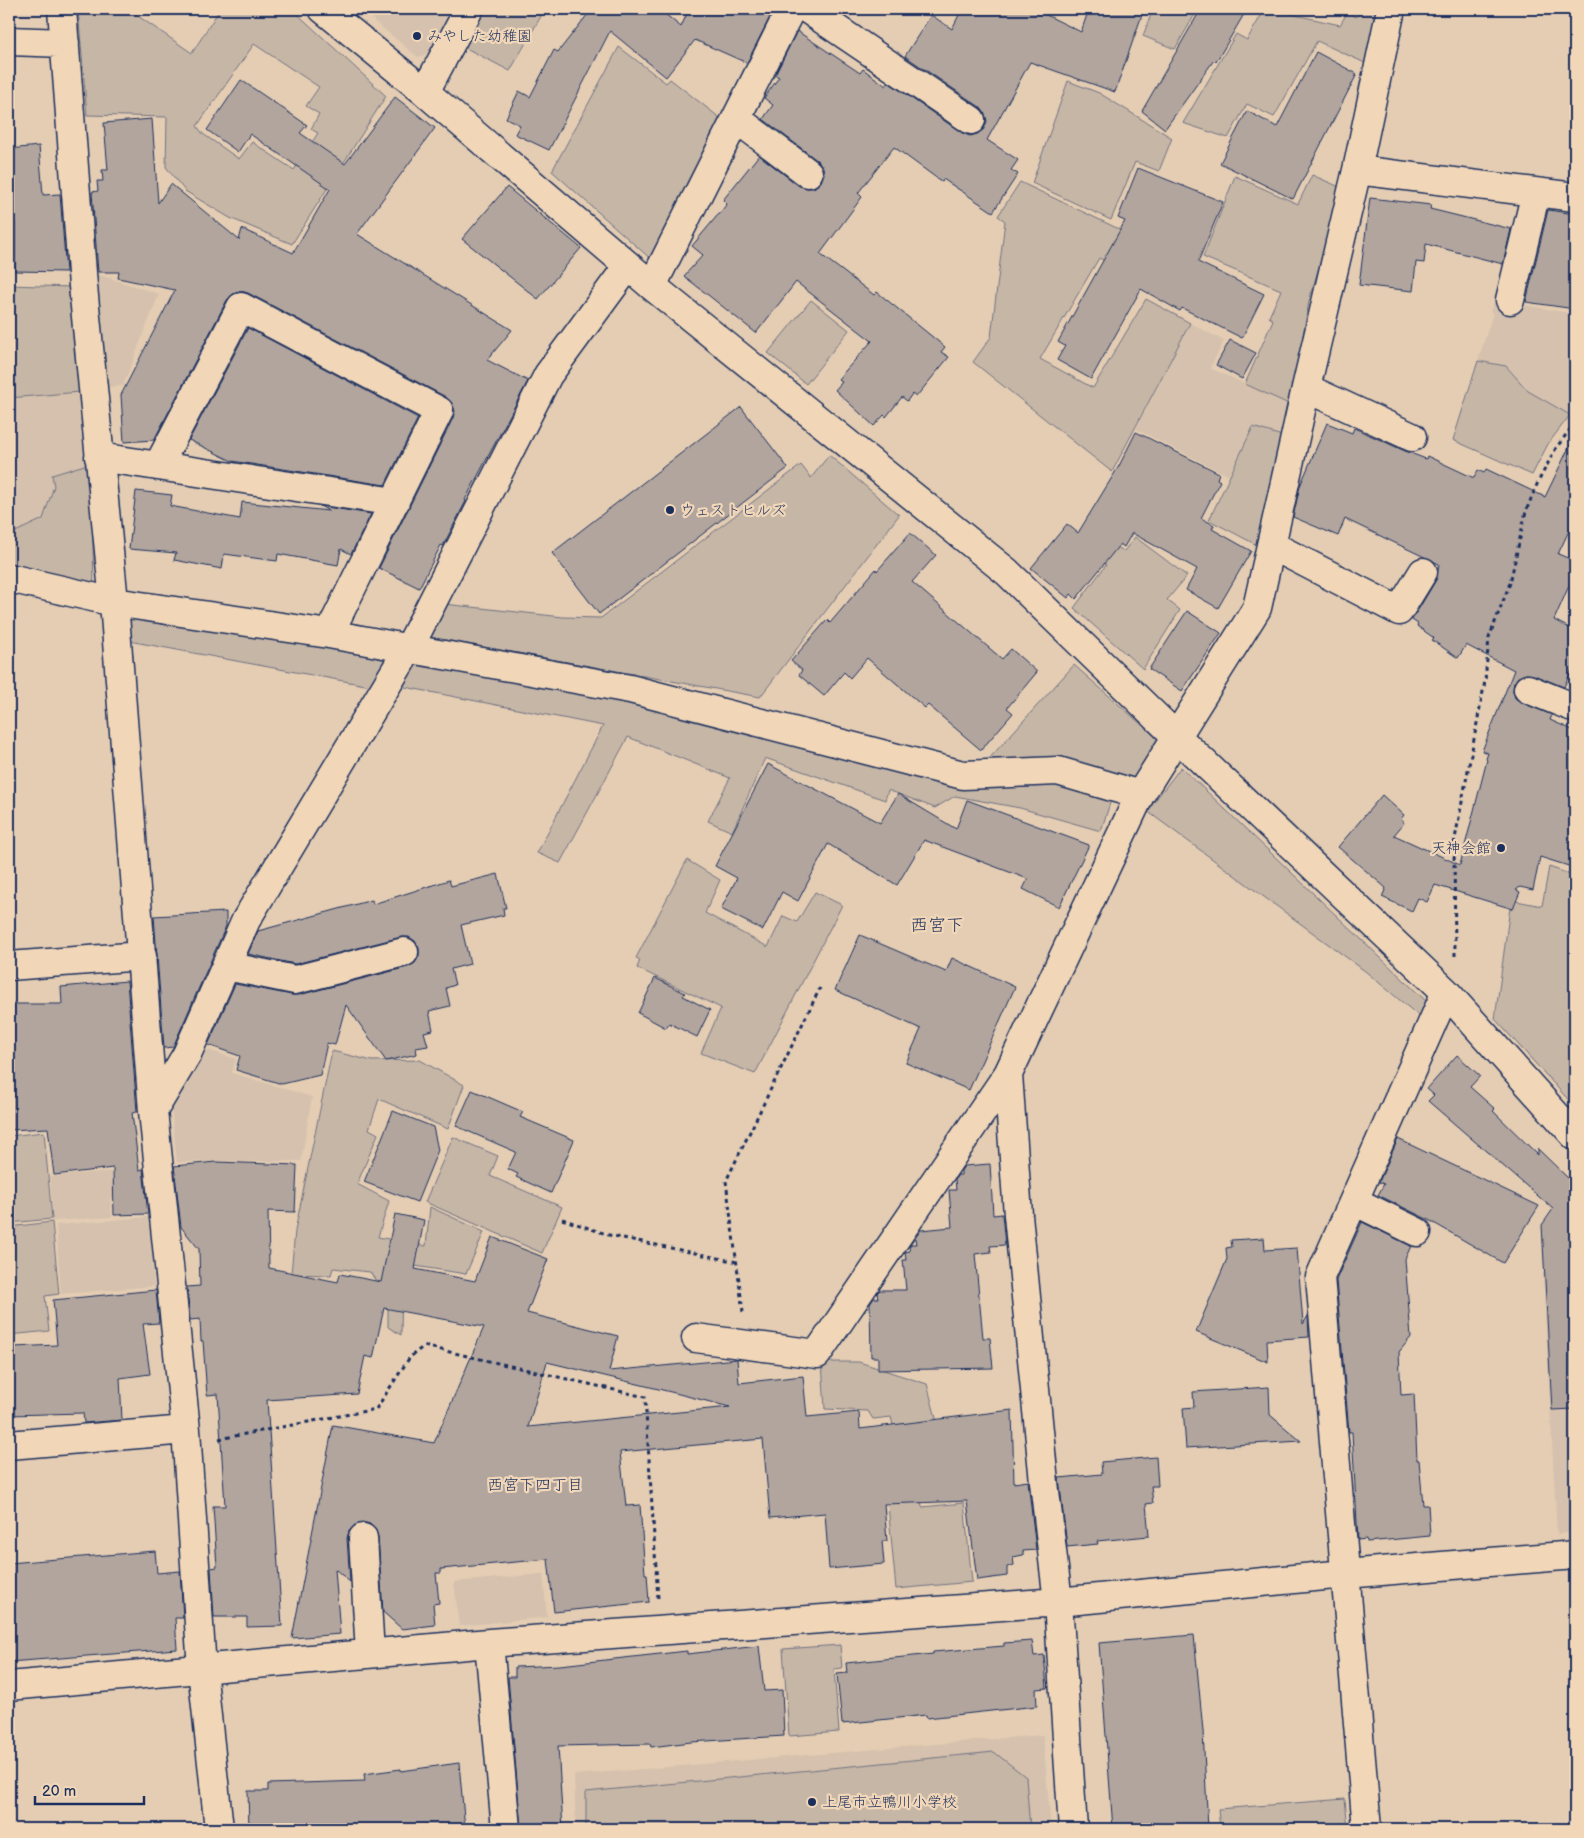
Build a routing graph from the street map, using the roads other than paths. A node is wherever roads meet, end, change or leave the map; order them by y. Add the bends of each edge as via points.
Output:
1 (62, 9) edge
2 (469, 9) edge
3 (791, 9) edge
4 (807, 9) edge
5 (1391, 9) edge
6 (337, 14) edge
7 (9, 41) edge
8 (65, 43) junction
9 (425, 92) junction
10 (737, 119) junction
11 (971, 120) dead end
12 (1357, 170) junction
13 (808, 173) dead end
14 (1536, 192) junction
15 (1575, 197) edge
16 (628, 266) junction
17 (652, 286) junction
18 (1510, 300) dead end
19 (1306, 388) junction
20 (1412, 437) dead end
21 (99, 456) junction
22 (158, 466) junction
23 (395, 502) junction
24 (1271, 545) junction
25 (1423, 572) dead end
26 (9, 578) edge
27 (114, 602) junction
28 (329, 634) junction
29 (409, 648) junction
30 (1528, 689) dead end
31 (1575, 708) edge
32 (1176, 736) junction
33 (1140, 796) junction
34 (404, 952) dead end
35 (142, 956) junction
36 (9, 966) edge
37 (226, 966) junction
38 (1446, 992) junction
39 (1008, 1074) junction
40 (153, 1110) junction
41 (1575, 1136) edge
42 (1354, 1201) junction
43 (1417, 1232) dead end
44 (696, 1338) dead end
45 (186, 1438) junction
46 (9, 1445) edge
47 (363, 1538) dead end
48 (1575, 1555) edge
49 (1345, 1574) junction
50 (1058, 1602) junction
51 (489, 1643) junction
52 (370, 1653) junction
53 (202, 1668) junction
54 (9, 1686) edge
55 (219, 1829) edge
56 (506, 1829) edge
57 (1073, 1829) edge
58 (1367, 1829) edge

1 - 8 street
2 - 9 street
3 - 10 street
4 - 11 street
5 - 12 street
6 - 9 street
7 - 8 street
8 - 21 street
9 - 16 street
10 - 13 street
10 - 17 street
12 - 14 street
12 - 19 street
14 - 15 street
14 - 18 street
16 - 17 street
16 - 29 street via 548,375
17 - 32 street via 1007,572
19 - 20 street
19 - 24 street
21 - 22 street
21 - 27 street
22 - 23 street
22 - 23 street via 241,307 439,411
23 - 28 street
24 - 25 street via 1399,611
24 - 32 street via 1258,608
26 - 27 street
27 - 28 street
27 - 35 street
28 - 29 street
29 - 33 street via 630,689 964,776 1058,771
29 - 37 street via 246,920
30 - 31 street
32 - 33 street
32 - 38 street
33 - 39 street
34 - 37 street via 295,980
35 - 36 street
35 - 40 street
37 - 40 street via 187,1054
38 - 41 street
38 - 42 street
39 - 44 street via 817,1354
39 - 50 street via 1018,1225
40 - 45 street
42 - 43 street
42 - 49 street via 1320,1277
45 - 46 street
45 - 53 street
47 - 52 street
48 - 49 street
49 - 50 street
49 - 58 street
50 - 51 street
50 - 57 street
51 - 52 street
51 - 56 street
52 - 53 street
53 - 54 street
53 - 55 street

